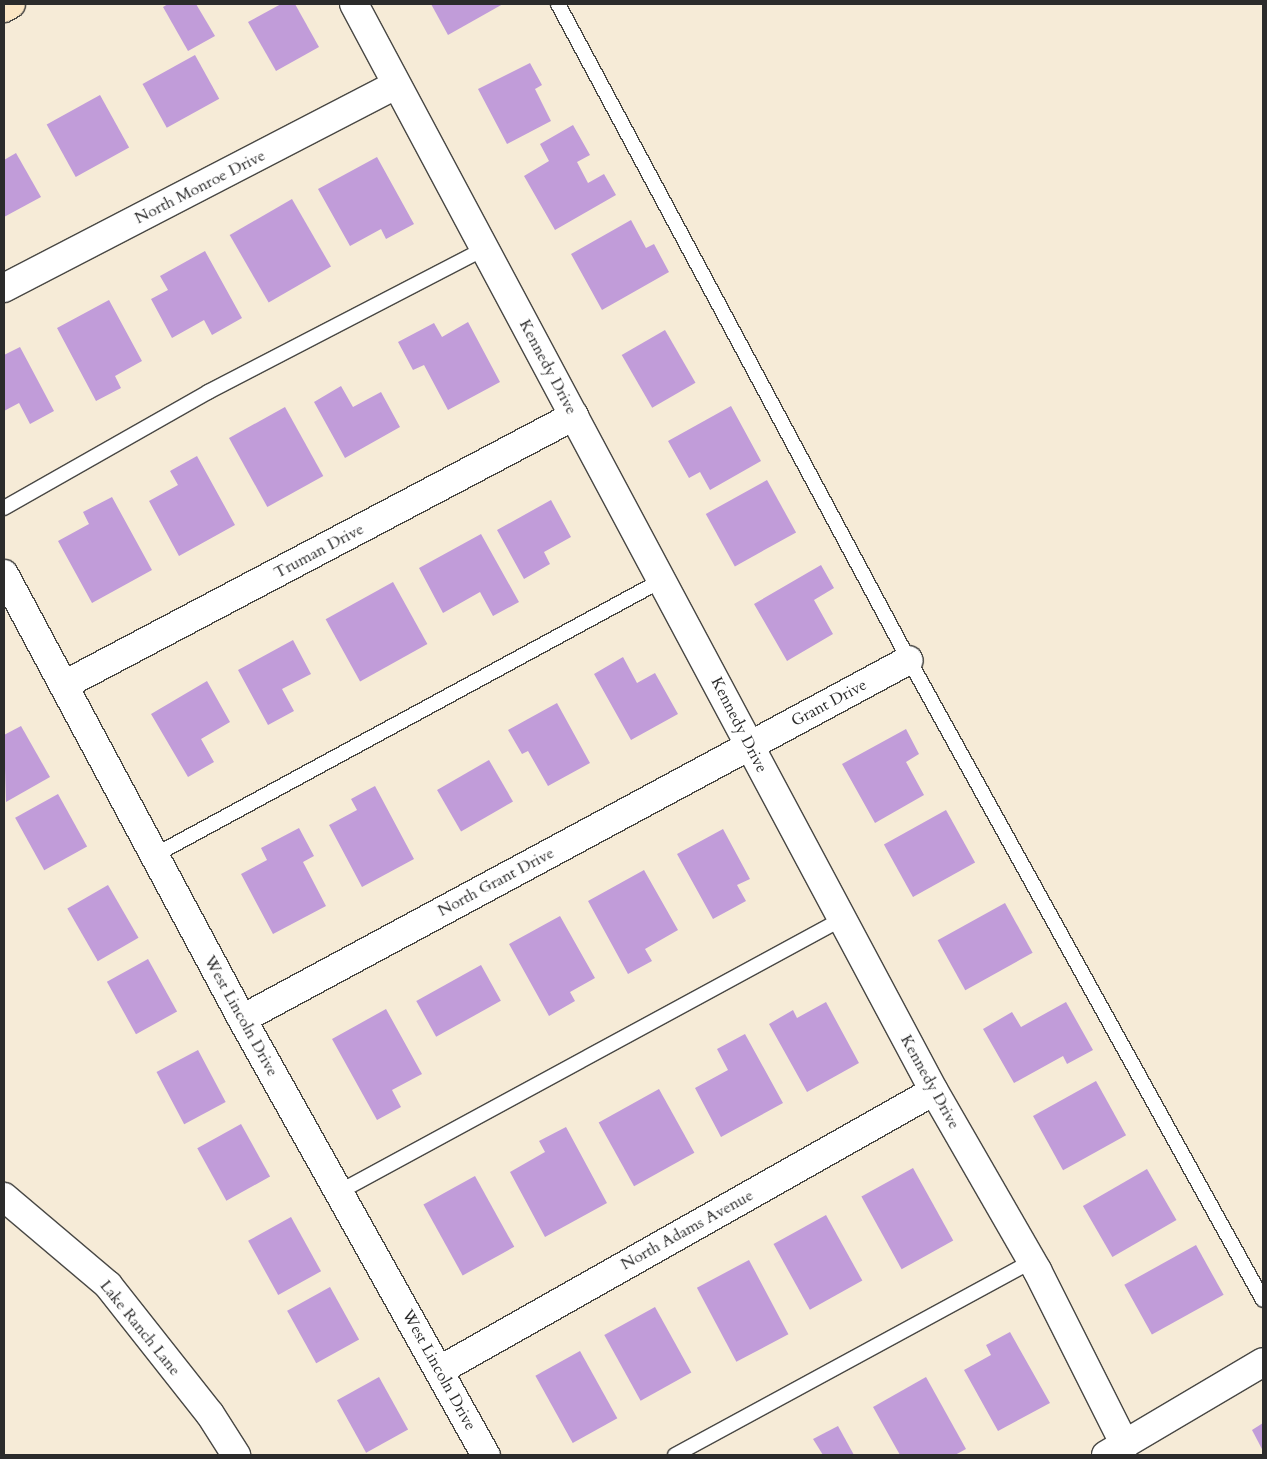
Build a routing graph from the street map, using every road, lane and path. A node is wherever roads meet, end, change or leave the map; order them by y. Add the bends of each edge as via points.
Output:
1 (11, 4) edge
2 (354, 4) edge
3 (558, 4) edge
4 (4, 8) edge
5 (396, 85) junction
6 (484, 249) junction
7 (4, 288) edge
8 (574, 416) junction
9 (4, 508) edge
10 (4, 574) edge
11 (664, 579) junction
12 (909, 660) junction
13 (64, 686) junction
14 (750, 746) junction
15 (155, 855) junction
16 (842, 919) junction
17 (242, 1019) junction
18 (934, 1091) junction
19 (339, 1192) junction
20 (4, 1197) edge
21 (1032, 1261) junction
22 (1263, 1300) edge
23 (1263, 1362) edge
24 (440, 1370) junction
25 (1116, 1450) edge
26 (236, 1455) edge
27 (486, 1455) edge
28 (675, 1455) edge

1 - 4 main road
2 - 5 street, Kennedy Drive
3 - 12 lane
5 - 6 street, Kennedy Drive
5 - 7 street, North Monroe Drive
6 - 8 street, Kennedy Drive
6 - 9 lane via 208,392
8 - 11 street, Kennedy Drive
8 - 13 street, Truman Drive
10 - 13 street, West Lincoln Drive
11 - 14 street, Kennedy Drive
11 - 15 lane
12 - 14 street, Grant Drive
12 - 22 lane
13 - 15 street, West Lincoln Drive
14 - 16 street, Kennedy Drive
14 - 17 street, North Grant Drive
15 - 17 street, West Lincoln Drive
16 - 18 street, Kennedy Drive
16 - 19 lane
17 - 19 street, West Lincoln Drive
18 - 21 street, Kennedy Drive
18 - 24 street, North Adams Avenue
19 - 24 street, West Lincoln Drive
20 - 26 street, Lake Ranch Lane via 108,1285 210,1414
21 - 25 street, Kennedy Drive
21 - 28 lane
23 - 25 street
24 - 27 street, West Lincoln Drive

